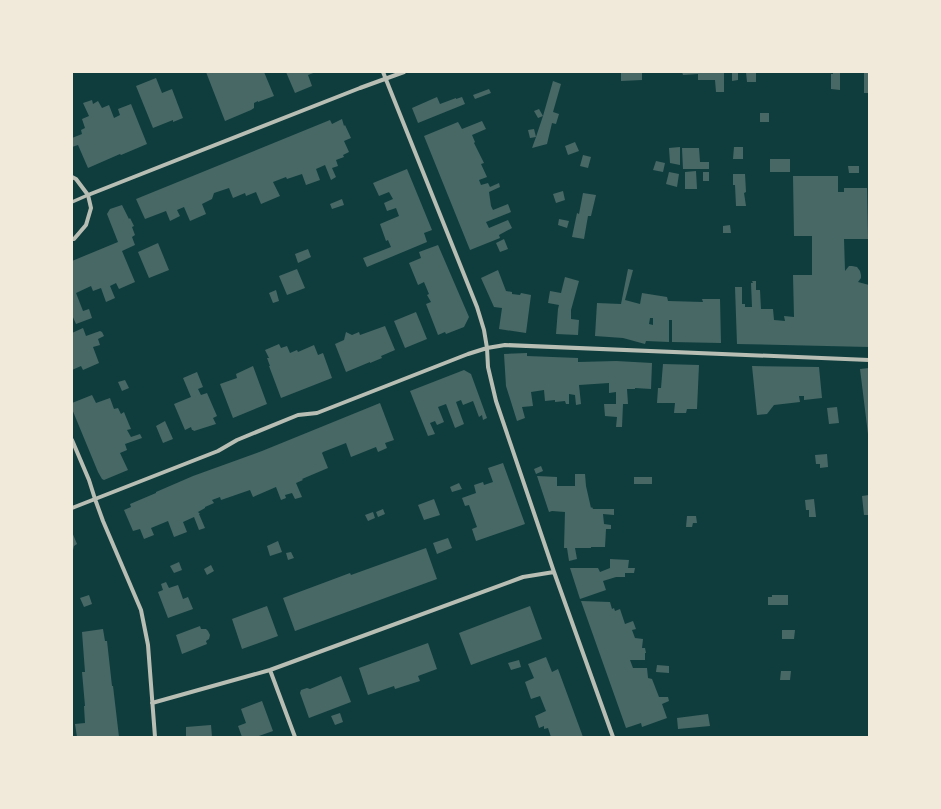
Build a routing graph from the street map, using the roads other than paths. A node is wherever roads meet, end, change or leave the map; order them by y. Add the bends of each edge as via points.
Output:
1 (383, 72) edge
2 (404, 72) edge
3 (386, 79) junction
4 (72, 177) edge
5 (88, 195) junction
6 (72, 202) edge
7 (72, 239) edge
8 (487, 348) junction
9 (869, 360) edge
10 (72, 440) edge
11 (95, 499) junction
12 (72, 508) edge
13 (554, 572) junction
14 (270, 670) junction
15 (152, 703) junction
16 (155, 737) edge
17 (296, 737) edge
18 (613, 737) edge

1 - 3 street
2 - 3 street
3 - 5 street
3 - 8 street via 477,307
4 - 5 street via 76,178
5 - 6 street
5 - 7 street via 91,208 86,225
8 - 9 street via 505,345
8 - 11 street via 317,413 298,415 237,440 218,451
8 - 13 street via 488,366 496,401
10 - 11 street
11 - 12 street
11 - 15 street via 141,610 148,645
13 - 14 street via 523,577
13 - 18 street
14 - 15 street
14 - 17 street
15 - 16 street

